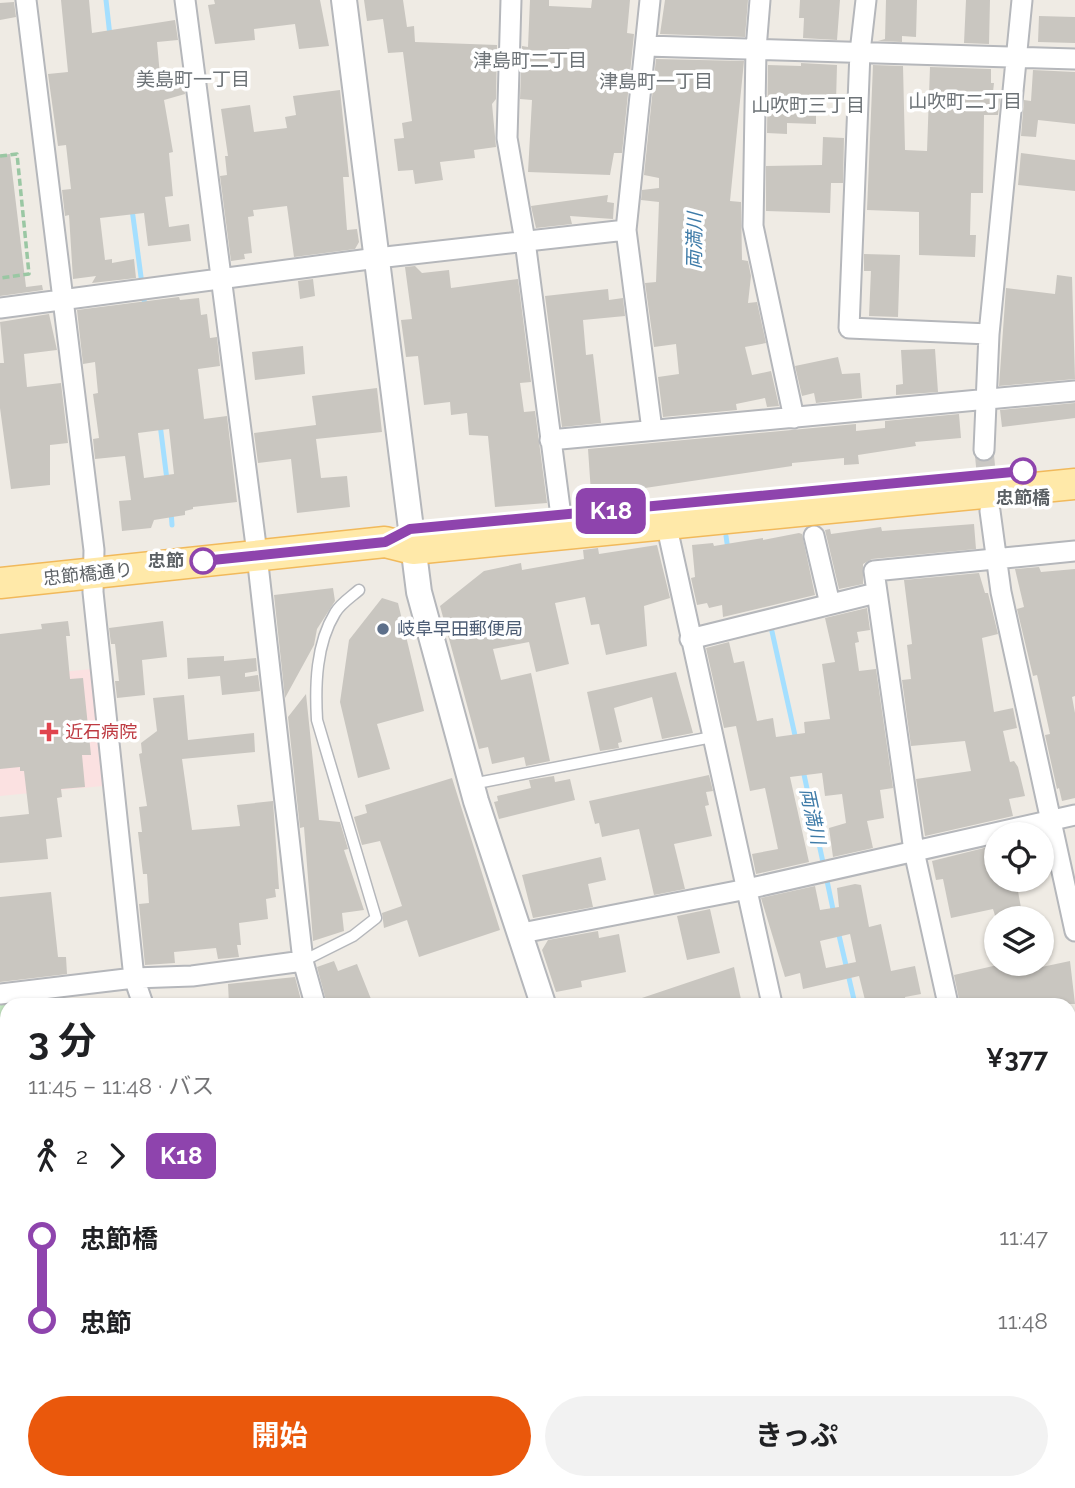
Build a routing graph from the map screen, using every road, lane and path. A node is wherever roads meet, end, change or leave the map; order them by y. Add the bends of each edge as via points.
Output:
1 (26, 0) edge
2 (184, 0) edge
3 (344, 0) edge
4 (511, 0) edge
5 (650, 0) edge
6 (760, 0) edge
7 (866, 0) edge
8 (1023, 0) edge
9 (646, 46) junction
10 (756, 50) junction
11 (860, 52) junction
12 (1017, 58) junction
13 (1075, 60) edge
14 (0, 156) edge
15 (626, 230) junction
16 (525, 241) junction
17 (377, 258) junction
18 (0, 278) edge
19 (221, 279) junction
20 (63, 300) junction
21 (0, 308) edge
22 (989, 334) junction
23 (1075, 391) edge
24 (984, 401) junction
25 (794, 418) junction
26 (652, 430) junction
27 (550, 440) junction
28 (984, 450) tunnel mouth
29 (1075, 466) edge
30 (1075, 485) edge
31 (989, 511) tunnel mouth
32 (561, 516) junction
33 (666, 523) junction
34 (814, 536) dead end
35 (402, 540) junction
36 (1075, 551) edge
37 (256, 556) junction
38 (996, 559) junction
39 (94, 573) junction
40 (0, 583) edge
41 (359, 590) dead end
42 (876, 593) junction
43 (830, 604) junction
44 (690, 639) junction
45 (712, 737) junction
46 (471, 784) junction
47 (1075, 815) edge
48 (1050, 821) junction
49 (914, 851) junction
50 (747, 889) junction
51 (1075, 932) edge
52 (522, 933) junction
53 (303, 961) junction
54 (134, 978) junction
55 (0, 994) edge
56 (141, 998) edge
57 (314, 998) edge
58 (541, 998) edge
59 (771, 998) edge
60 (947, 998) edge

1 - 20 street
2 - 19 street
3 - 17 street
4 - 16 street via 507,138
5 - 9 street
6 - 10 street
7 - 11 street
8 - 12 street
9 - 10 street
9 - 15 street
10 - 11 street
10 - 25 street via 753,226
11 - 12 street
11 - 22 street via 849,328
12 - 13 street
12 - 22 street
14 - 18 path via 17,154 29,274
15 - 16 street
15 - 26 street
16 - 17 street
16 - 27 street
17 - 19 street
17 - 35 street
19 - 20 street
19 - 37 street
20 - 21 street
20 - 39 street
22 - 24 street
23 - 24 street
24 - 25 street
24 - 28 street
25 - 26 street
26 - 27 street
27 - 32 street
29 - 32 main road, 忠節橋通り
30 - 33 main road, 忠節橋通り
31 - 38 street
32 - 35 main road, 忠節橋通り
33 - 35 main road, 忠節橋通り
33 - 44 street
34 - 43 street
35 - 37 main road, 忠節橋通り
35 - 46 street
36 - 38 street
37 - 39 main road, 忠節橋通り
37 - 53 street
38 - 42 street via 874,571
38 - 48 street
39 - 40 main road, 忠節橋通り
39 - 54 street
41 - 53 lane via 336,611 327,630 315,688 322,746 376,918 353,936
42 - 43 street
42 - 49 street
43 - 44 street
44 - 45 street
45 - 46 lane
45 - 50 street
46 - 52 street
47 - 48 street
48 - 49 street
48 - 51 street
49 - 50 street
49 - 60 street
50 - 52 street
50 - 59 street
52 - 58 street
53 - 54 street via 192,976
53 - 57 street
54 - 55 street
54 - 56 street

